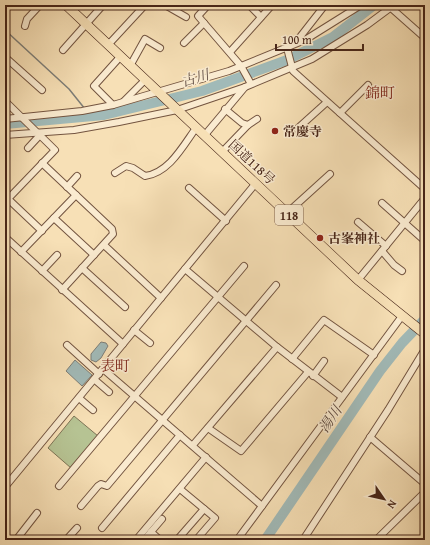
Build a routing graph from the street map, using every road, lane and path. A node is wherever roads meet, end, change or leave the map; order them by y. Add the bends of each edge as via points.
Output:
1 (40, 5) edge
2 (66, 5) edge
3 (103, 5) edge
4 (145, 5) edge
5 (165, 5) edge
6 (208, 5) edge
7 (248, 5) edge
8 (272, 5) edge
9 (325, 5) edge
10 (361, 5) edge
11 (392, 6) edge
12 (186, 17) dead end
13 (261, 17) junction
14 (86, 23) junction
15 (204, 23) junction
16 (25, 26) dead end
17 (424, 34) edge
18 (184, 43) dead end
19 (108, 45) junction
20 (160, 48) dead end
21 (287, 48) junction
22 (63, 50) dead end
23 (230, 52) junction
24 (5, 57) edge
25 (120, 57) junction
26 (130, 66) junction
27 (241, 66) junction
28 (292, 68) junction
29 (145, 80) junction
30 (251, 84) junction
31 (368, 85) dead end
32 (245, 87) junction
33 (42, 90) dead end
34 (158, 93) junction
35 (5, 101) edge
36 (124, 101) junction
37 (327, 102) junction
38 (114, 105) junction
39 (176, 109) junction
40 (225, 109) junction
41 (340, 114) junction
42 (22, 117) junction
43 (5, 119) edge
44 (257, 119) dead end
45 (248, 125) junction
46 (196, 128) junction
47 (298, 129) dead end
48 (38, 133) junction
49 (5, 135) edge
50 (204, 136) junction
51 (28, 148) dead end
52 (222, 152) junction
53 (42, 163) junction
54 (115, 173) dead end
55 (330, 174) dead end
56 (77, 176) dead end
57 (256, 183) junction
58 (67, 187) junction
59 (189, 188) dead end
60 (425, 189) edge
61 (76, 195) junction
62 (425, 198) edge
63 (6, 199) edge
64 (382, 203) dead end
65 (287, 213) junction
66 (54, 218) junction
67 (226, 221) junction
68 (358, 222) dead end
69 (404, 224) junction
70 (42, 231) junction
71 (5, 237) edge
72 (425, 241) edge
73 (104, 244) junction
74 (384, 248) junction
75 (21, 252) junction
76 (57, 255) dead end
77 (94, 255) junction
78 (244, 266) dead end
79 (82, 268) junction
80 (185, 269) junction
81 (42, 271) junction
82 (402, 271) dead end
83 (358, 280) junction
84 (276, 285) dead end
85 (62, 290) junction
86 (218, 297) junction
87 (161, 298) junction
88 (125, 307) dead end
89 (403, 317) junction
90 (247, 320) junction
91 (134, 330) junction
92 (425, 334) edge
93 (150, 343) dead end
94 (123, 344) junction
95 (67, 345) dead end
96 (277, 347) junction
97 (425, 349) edge
98 (374, 355) junction
99 (292, 359) junction
100 (324, 361) dead end
101 (101, 371) junction
102 (308, 372) junction
103 (313, 376) junction
104 (94, 380) junction
105 (109, 392) dead end
106 (134, 395) junction
107 (342, 397) junction
108 (79, 398) junction
109 (93, 410) dead end
110 (163, 420) junction
111 (208, 428) junction
112 (180, 435) junction
113 (370, 437) junction
114 (193, 445) junction
115 (206, 457) junction
116 (425, 484) edge
117 (59, 486) dead end
118 (5, 487) edge
119 (180, 489) junction
120 (425, 492) edge
121 (81, 506) dead end
122 (262, 506) junction
123 (204, 509) junction
124 (37, 513) dead end
125 (162, 519) dead end
126 (77, 528) dead end
127 (102, 528) dead end
128 (151, 532) junction
129 (380, 539) edge
130 (16, 540) edge
131 (66, 540) edge
132 (136, 540) edge
133 (144, 540) edge
134 (160, 540) edge
135 (177, 540) edge
136 (196, 540) edge
137 (237, 540) edge
138 (303, 540) edge

1 - 16 street via 25,21
2 - 14 highway, 国道118号 / 118
3 - 14 street
4 - 19 street
5 - 12 street
6 - 15 street via 198,16
7 - 13 street
8 - 13 street
9 - 21 street via 300,37
10 - 21 street via 305,40
11 - 17 street
11 - 28 street via 367,25 312,59
13 - 23 street
14 - 19 highway, 国道118号 / 118
14 - 22 street
15 - 18 street
15 - 23 street
19 - 25 highway, 国道118号 / 118
20 - 26 street via 144,39
21 - 27 street
21 - 28 street
23 - 27 street
24 - 33 street
25 - 26 highway, 国道118号 / 118
25 - 38 street via 94,86
26 - 29 highway, 国道118号 / 118
27 - 30 street
27 - 34 street
28 - 30 street
28 - 37 street
29 - 34 highway, 国道118号 / 118
29 - 36 street
30 - 32 street
31 - 41 street
32 - 39 street
32 - 40 street
34 - 36 street
34 - 39 highway, 国道118号 / 118
35 - 42 street
36 - 38 street
37 - 41 street
37 - 47 street
38 - 42 street
39 - 46 highway, 国道118号 / 118
39 - 48 street via 94,127
40 - 45 street
40 - 50 street
41 - 60 street
42 - 43 street
42 - 48 street
44 - 45 street
45 - 52 street
46 - 50 highway, 国道118号 / 118
46 - 54 street via 176,156 158,172 146,176 126,166
48 - 49 street
48 - 51 street
48 - 53 street via 54,150
50 - 52 highway, 国道118号 / 118
52 - 57 highway, 国道118号 / 118
53 - 58 street
53 - 63 street
55 - 65 street
56 - 58 street
57 - 65 highway, 国道118号 / 118
57 - 67 street
58 - 61 street
59 - 67 street
61 - 66 street
61 - 73 street via 112,229 113,234
62 - 69 street
63 - 70 street
64 - 69 street
65 - 83 highway, 国道118号 / 118
66 - 70 street
66 - 77 street
67 - 80 street
68 - 74 street
69 - 72 street
69 - 74 street
70 - 75 street
71 - 75 street
73 - 77 street
73 - 87 street
74 - 82 street via 394,265
74 - 83 street
75 - 81 street
76 - 81 street
77 - 79 street
78 - 86 street
79 - 85 street
79 - 88 street
80 - 86 street
80 - 87 street
81 - 85 street
83 - 89 highway, 国道118号 / 118
84 - 90 street
85 - 94 street
86 - 90 street
86 - 106 street
87 - 91 street
89 - 92 highway, 国道118号 / 118
89 - 98 street
90 - 96 street
90 - 110 street
91 - 93 street
91 - 94 street
94 - 101 street
95 - 101 street
96 - 99 street
96 - 111 street
97 - 113 street
98 - 99 street via 324,320
98 - 107 street
99 - 102 street
100 - 103 street
101 - 104 street
101 - 106 street
102 - 103 street
102 - 111 street via 241,451
103 - 107 street
104 - 105 street
104 - 108 street
106 - 110 street
106 - 117 street
107 - 122 street
108 - 109 street
108 - 118 street
110 - 112 street
110 - 121 street via 107,486 98,486
111 - 114 street
112 - 114 street
112 - 127 street
113 - 116 street
113 - 138 street
114 - 115 street
115 - 119 street
115 - 122 street
119 - 123 street
119 - 132 street
120 - 129 street
122 - 137 street
123 - 135 street
123 - 136 street via 215,518
124 - 130 street
125 - 128 street
126 - 131 street
128 - 133 street
128 - 134 street

